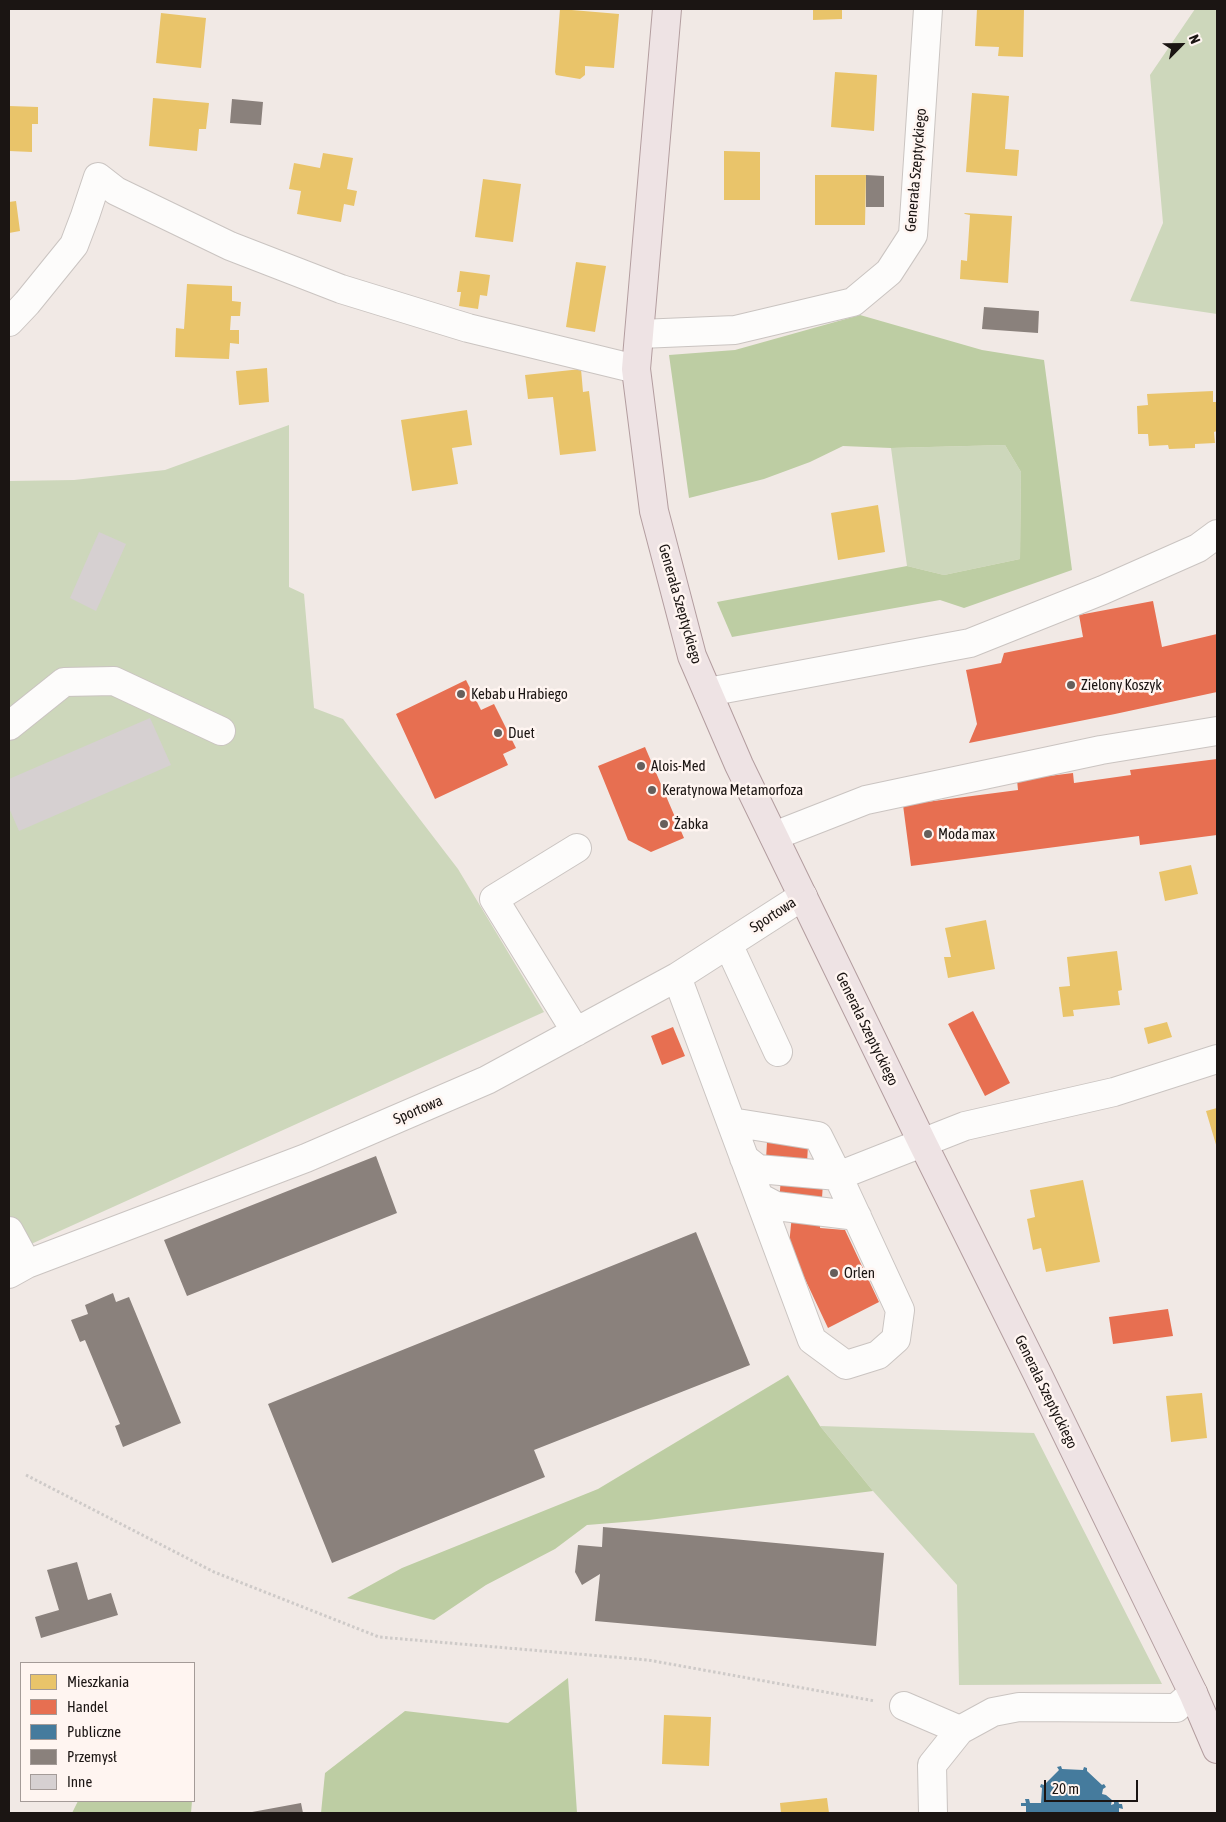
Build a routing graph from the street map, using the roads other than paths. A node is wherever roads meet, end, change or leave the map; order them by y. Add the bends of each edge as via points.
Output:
1 (667, 9) edge
2 (928, 9) edge
3 (9, 322) edge
4 (640, 334) junction
5 (636, 369) junction
6 (1217, 534) edge
7 (708, 692) junction
8 (9, 726) edge
9 (221, 731) dead end
10 (1217, 731) edge
11 (774, 836) junction
12 (577, 848) dead end
13 (803, 896) junction
14 (728, 944) junction
15 (677, 977) junction
16 (576, 1032) junction
17 (778, 1052) dead end
18 (1217, 1059) edge
19 (731, 1122) junction
20 (923, 1144) junction
21 (744, 1158) junction
22 (838, 1176) junction
23 (759, 1197) junction
24 (857, 1216) junction
25 (9, 1231) edge
26 (18, 1269) edge
27 (1193, 1693) junction
28 (904, 1706) road end
29 (960, 1730) junction
30 (1217, 1749) edge
31 (933, 1813) edge

1 - 4 main road, Generała Szeptyckiego
2 - 4 street, Generała Szeptyckiego via 912,235 890,272 853,302 735,330
3 - 5 street via 74,245 98,177 116,191 230,246 341,289 468,328
4 - 5 main road, Generała Szeptyckiego
5 - 7 main road, Generała Szeptyckiego via 654,511 692,656
6 - 7 street via 1198,548 1103,590 970,642
7 - 11 main road, Generała Szeptyckiego via 739,766
8 - 9 street via 64,682 114,680
10 - 11 street via 1101,750 866,800
11 - 13 main road, Generała Szeptyckiego
12 - 16 street via 494,899
13 - 14 street, Sportowa
13 - 20 main road, Generała Szeptyckiego
14 - 15 street, Sportowa
14 - 17 street
15 - 16 street, Sportowa
15 - 19 street
16 - 26 street, Sportowa via 487,1080 306,1158
18 - 20 street via 1114,1092 965,1126
19 - 21 street
19 - 22 street via 818,1136
20 - 22 street
20 - 27 main road, Generała Szeptyckiego
21 - 22 street via 758,1169
21 - 23 street
22 - 24 street
23 - 24 street via 776,1206
23 - 24 street via 812,1340 846,1365 878,1355 896,1340 900,1310
25 - 26 street
27 - 29 street via 1176,1708 1019,1707 993,1712
27 - 30 main road, Generała Szeptyckiego
28 - 29 street
29 - 31 street via 932,1765

